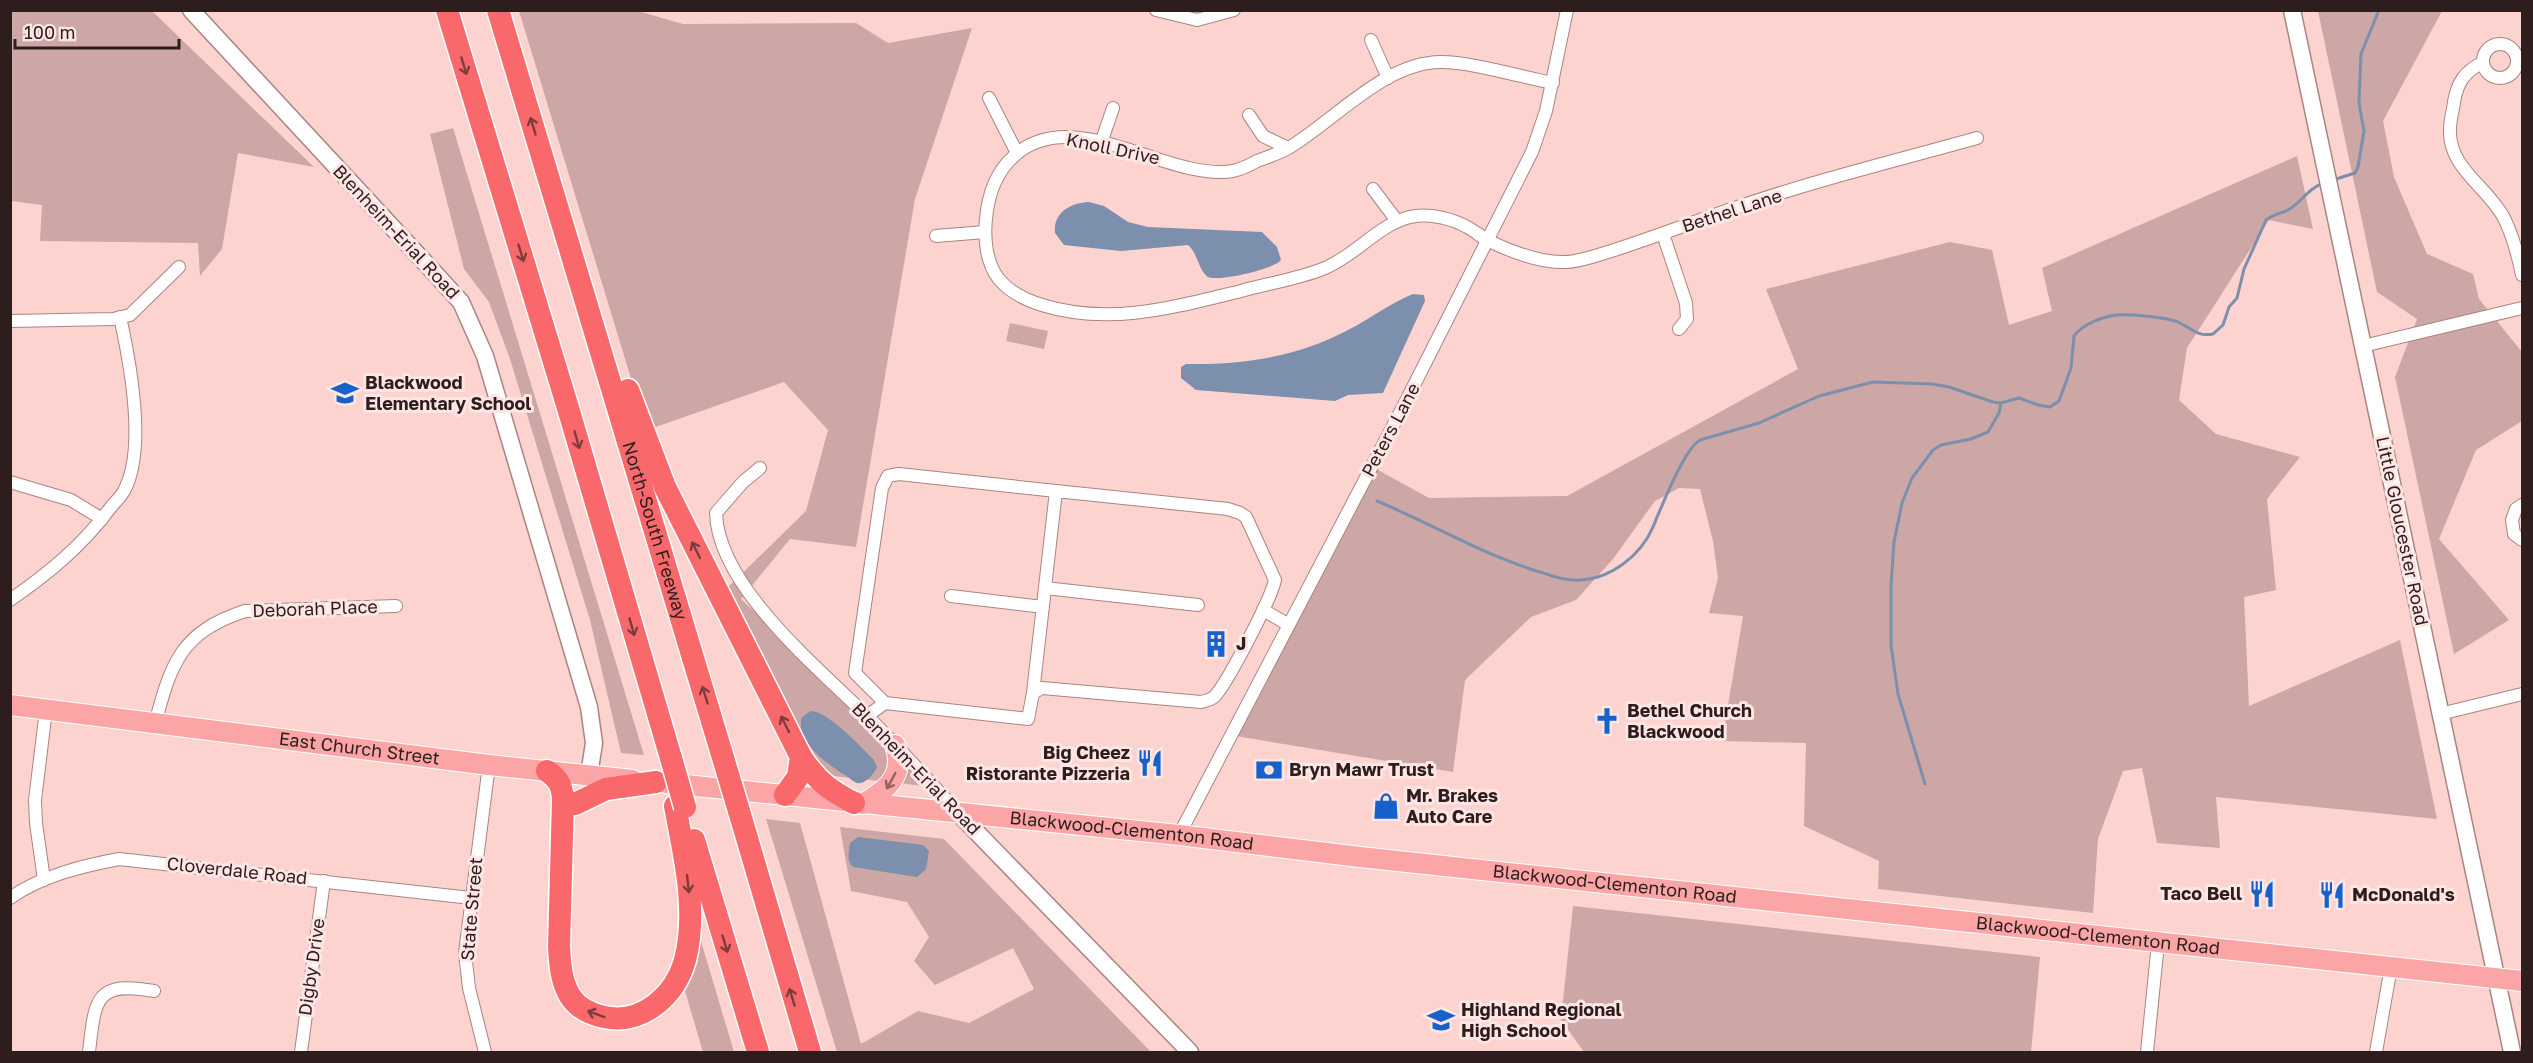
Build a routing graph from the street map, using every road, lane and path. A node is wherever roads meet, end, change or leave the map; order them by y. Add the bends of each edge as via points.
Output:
1 (191, 10) edge
2 (447, 10) edge
3 (498, 10) edge
4 (1156, 10) edge
5 (1234, 10) edge
6 (1567, 10) edge
7 (2292, 10) edge
8 (1371, 40) dead end
9 (2482, 63) dead end
10 (1388, 78) junction
11 (1553, 83) junction
12 (989, 98) dead end
13 (1113, 108) dead end
14 (1249, 115) dead end
15 (1977, 138) dead end
16 (1101, 143) junction
17 (1288, 148) junction
18 (1017, 153) junction
19 (547, 171) junction
20 (1373, 189) dead end
21 (1397, 221) junction
22 (984, 232) junction
23 (1663, 234) junction
24 (936, 236) dead end
25 (1487, 240) junction
26 (179, 267) dead end
27 (2523, 275) edge
28 (2523, 308) edge
29 (120, 317) junction
30 (10, 321) edge
31 (1679, 329) dead end
32 (2363, 346) junction
33 (760, 468) dead end
34 (10, 482) edge
35 (1056, 491) junction
36 (2523, 505) edge
37 (102, 519) junction
38 (2523, 540) edge
39 (1045, 588) junction
40 (951, 596) dead end
41 (10, 600) edge
42 (1198, 605) dead end
43 (396, 606) dead end
44 (1043, 607) junction
45 (1263, 610) junction
46 (1288, 625) junction
47 (855, 673) junction
48 (839, 688) junction
49 (1033, 693) junction
50 (2523, 694) edge
51 (885, 703) junction
52 (10, 705) edge
53 (46, 710) junction
54 (2440, 714) junction
55 (867, 716) junction
56 (155, 724) junction
57 (895, 745) junction
58 (801, 757) junction
59 (489, 765) junction
60 (547, 771) junction
61 (589, 776) junction
62 (656, 782) junction
63 (708, 788) joint
64 (785, 795) junction
65 (858, 803) junction
66 (575, 804) junction
67 (680, 806) junction
68 (958, 813) junction
69 (564, 828) junction
70 (1179, 835) junction
71 (44, 880) junction
72 (324, 881) junction
73 (10, 898) edge
74 (471, 898) junction
75 (2158, 943) junction
76 (2391, 967) junction
77 (2498, 978) junction
78 (2523, 981) edge
79 (154, 991) dead end
80 (89, 1053) edge
81 (301, 1053) edge
82 (485, 1053) edge
83 (758, 1053) edge
84 (810, 1053) edge
85 (1190, 1053) edge
86 (2147, 1053) edge
87 (2376, 1053) edge
88 (2512, 1053) edge

1 - 61 main road, Blenheim-Erial Road via 461,302 469,317 485,356 590,706 594,743
2 -> 67 highway, bridge via 663,731 666,759
19 -> 3 highway, North-South Freeway
4 - 5 street via 1197,20
6 - 11 street, Peters Lane
7 - 32 main road, Little Gloucester Road
8 - 10 street
9 - 27 street via 2460,82 2450,130 2453,151 2503,216
10 - 11 street, Knoll Drive via 1439,62
10 - 17 street, Knoll Drive
11 - 25 street, Peters Lane via 1532,152
12 - 18 street
13 - 16 street
14 - 17 street via 1263,136
15 - 23 street, Bethel Lane via 1742,205
16 - 17 street, Knoll Drive via 1216,171 1236,171
16 - 18 street, Knoll Drive via 1058,137 1038,141
18 - 22 street, Knoll Drive via 1003,167 993,186
58 -> 19 highway via 665,487
84 -> 19 highway, North-South Freeway, bridge
20 - 21 street
21 - 22 street, Knoll Drive via 1330,266 1189,303 1122,315 1074,314 1019,296 997,277
21 - 25 street, Knoll Drive via 1413,216 1447,219 1465,225
22 - 24 street
23 - 25 street, Bethel Lane via 1569,262 1538,258
23 - 31 street via 1686,303 1688,319
25 - 46 street, Peters Lane
26 - 29 street via 130,315
28 - 32 street
29 - 30 street
29 - 37 street via 135,411 133,458 125,489
32 - 54 main road, Little Gloucester Road
33 - 48 street, Blenheim-Erial Road via 716,513 723,548 747,592
34 - 37 street via 71,500
35 - 39 street
35 - 45 street via 1240,513 1246,517 1275,580
35 - 47 street via 900,474 888,476 882,488
36 - 38 street via 2516,509 2512,520 2514,534
37 - 41 street via 57,567
39 - 42 street
39 - 44 street
40 - 44 street
43 - 56 street, Deborah Place via 245,611 222,618 188,642 176,660
44 - 49 street
45 - 46 street
45 - 49 street via 1222,686 1212,698 1201,702 1042,687
46 - 70 street, Peters Lane
47 - 48 street
47 - 51 street
48 - 55 street, Blenheim-Erial Road
49 - 51 street via 1028,719
50 - 54 street
51 - 55 street
52 - 53 main road, East Church Street
53 - 56 main road, East Church Street
53 - 71 street via 35,800
54 - 77 main road, Little Gloucester Road
55 - 57 street, Blenheim-Erial Road
56 - 59 main road, East Church Street
57 -> 65 main road via 898,762 893,780 884,792
57 - 68 street, Blenheim-Erial Road
58 - 64 highway via 798,777
58 - 65 highway via 828,790
59 - 60 main road, East Church Street
59 - 74 street, State Street
60 - 61 main road, East Church Street
60 - 69 highway via 562,788
61 - 62 main road, East Church Street
61 - 66 highway
62 - 63 main road, East Church Street
62 - 66 highway via 606,789
63 - 64 main road, Blackwood-Clementon Road
64 - 65 main road, Blackwood-Clementon Road
65 - 68 main road, Blackwood-Clementon Road
66 - 69 highway
67 -> 69 highway via 689,896 685,961 667,994 640,1015 594,1015 580,1007 566,988 560,971 559,947
67 -> 83 highway
68 - 70 main road, Blackwood-Clementon Road
68 - 85 main road, Blenheim-Erial Road
70 - 75 main road, Blackwood-Clementon Road
71 - 72 street, Cloverdale Road via 119,859
71 - 73 street, Cloverdale Road
72 - 74 street, Cloverdale Road
72 - 81 street, Digby Drive
74 - 82 street, State Street via 465,953
75 - 76 main road, Blackwood-Clementon Road
75 - 86 street
76 - 77 main road, Blackwood-Clementon Road
76 - 87 street
77 - 78 main road, Blackwood-Clementon Road
77 - 88 main road, Little Gloucester Road
79 - 80 street via 120,987 107,992 98,1001

